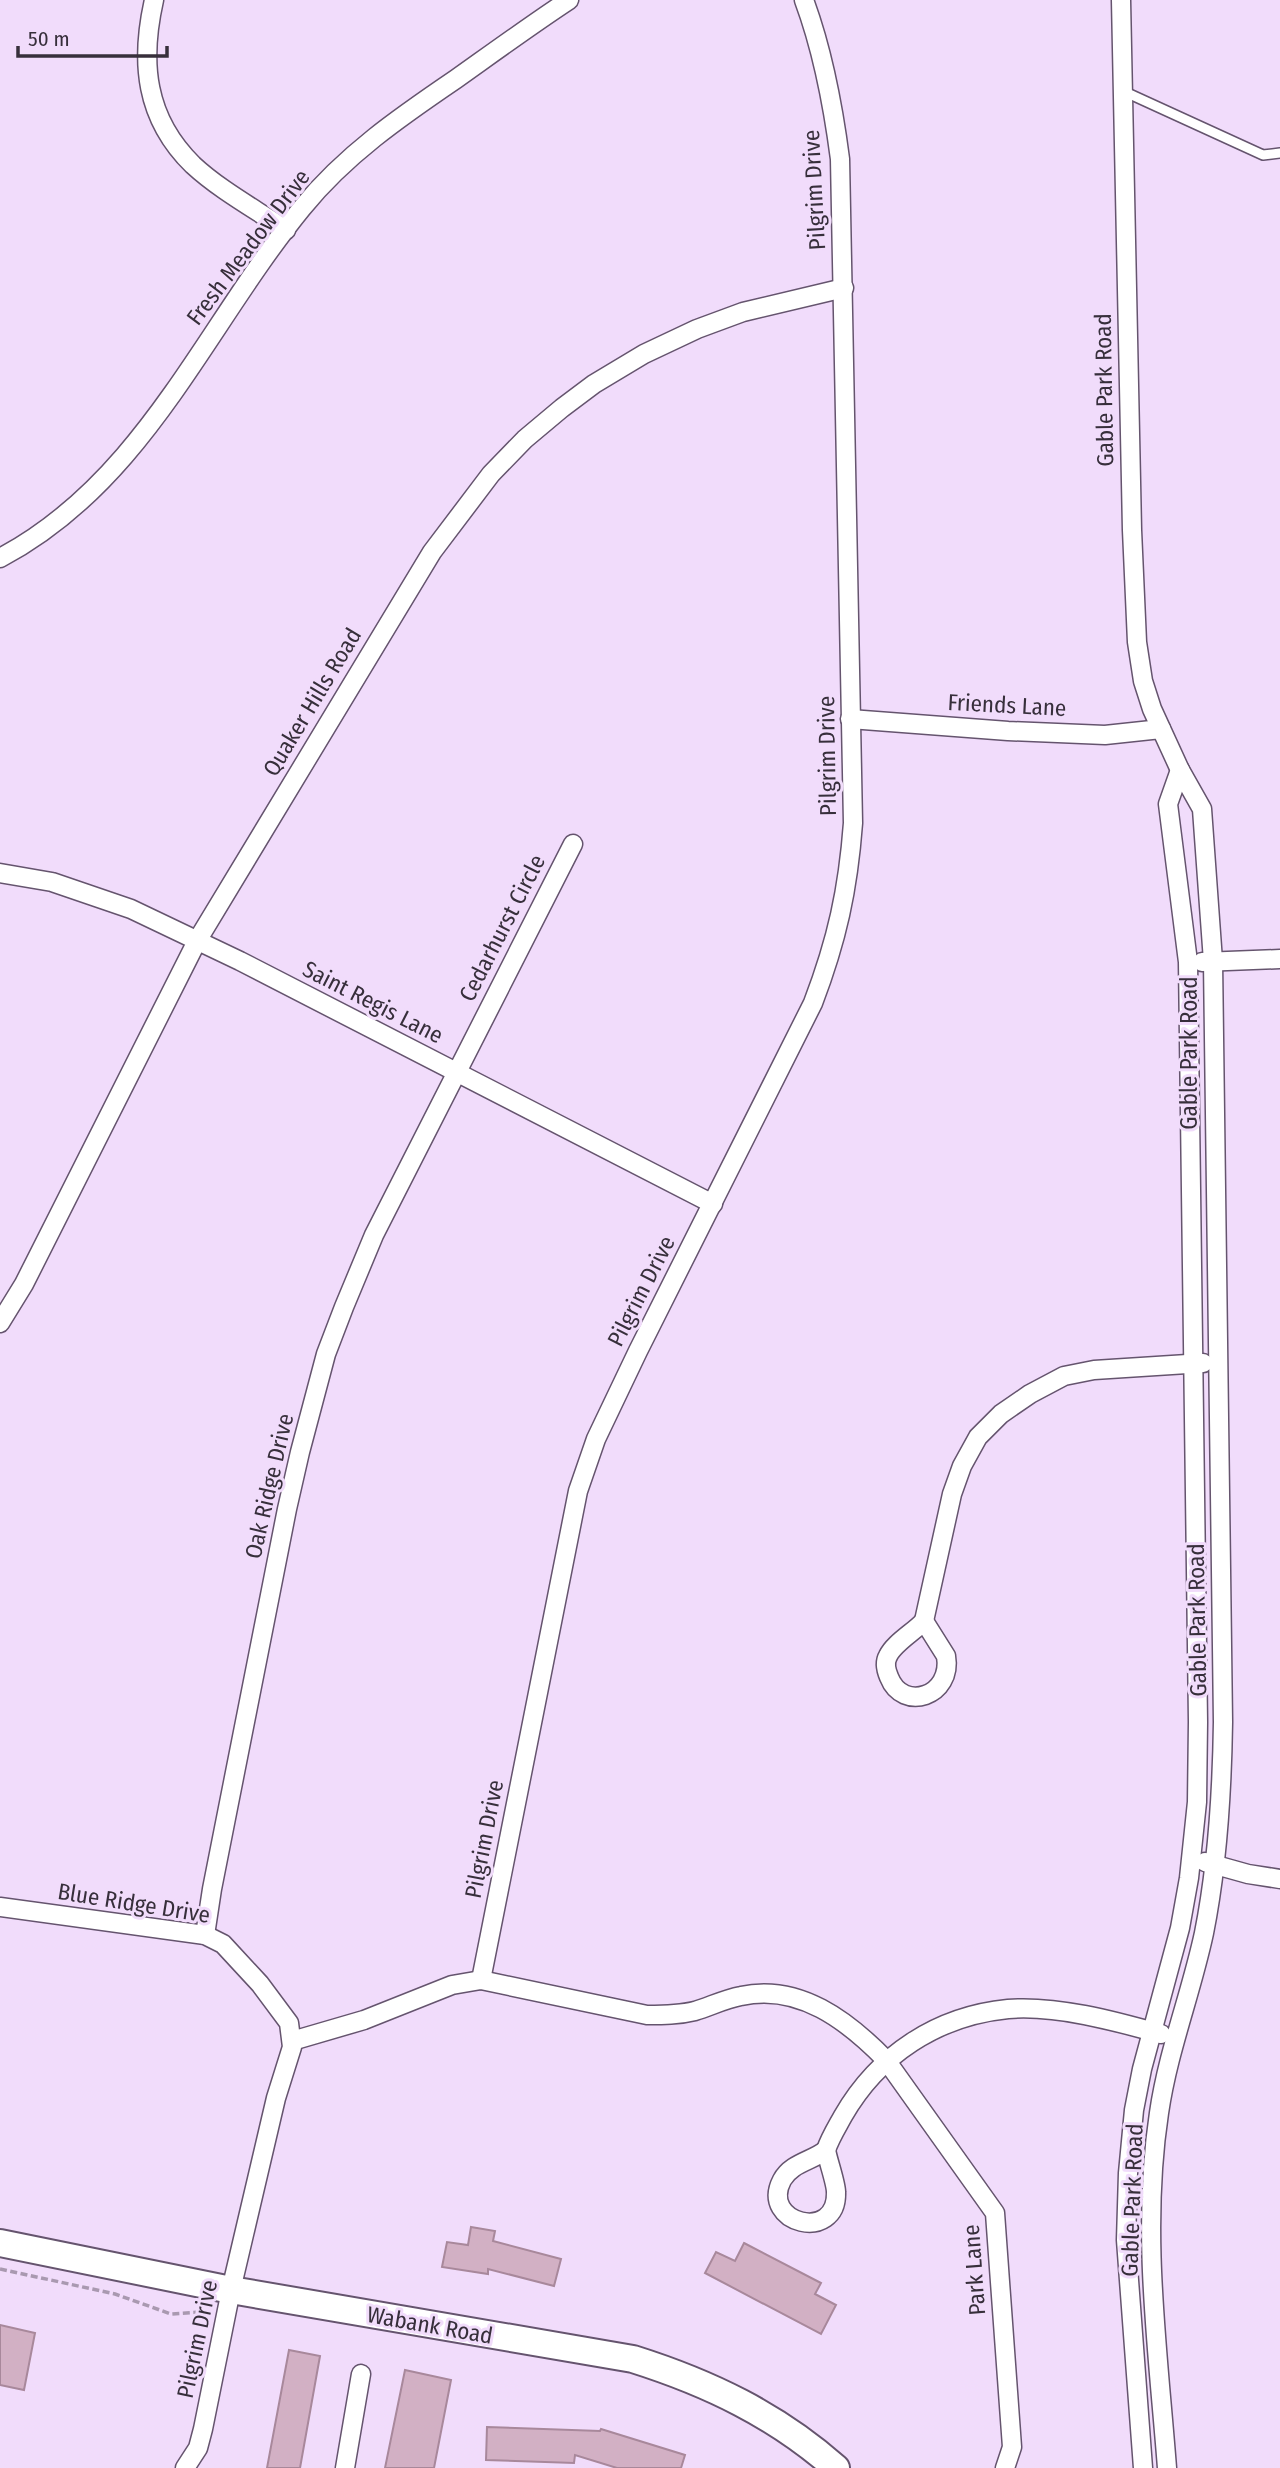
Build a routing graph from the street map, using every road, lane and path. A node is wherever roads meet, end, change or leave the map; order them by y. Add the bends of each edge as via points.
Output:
1 (154, 0) edge
2 (804, 0) edge
3 (1121, 0) edge
4 (561, 2) edge
5 (1123, 91) junction
6 (1280, 153) edge
7 (286, 229) junction
8 (844, 288) junction
9 (0, 558) edge
10 (850, 719) junction
11 (1161, 729) junction
12 (1180, 770) junction
13 (573, 844) dead end
14 (0, 873) edge
15 (197, 941) junction
16 (1280, 959) edge
17 (1213, 961) junction
18 (1188, 962) junction
19 (456, 1072) junction
20 (713, 1204) junction
21 (0, 1324) edge
22 (1192, 1363) junction
23 (1217, 1363) junction
24 (924, 1621) dead end
25 (1191, 1860) junction
26 (1215, 1863) junction
27 (1280, 1879) edge
28 (0, 1907) edge
29 (205, 1935) junction
30 (481, 1980) junction
31 (1152, 2031) junction
32 (1175, 2038) junction
33 (292, 2041) junction
34 (886, 2060) junction
35 (826, 2150) dead end
36 (0, 2243) edge
37 (0, 2269) edge
38 (231, 2290) junction
39 (201, 2312) dead end
40 (361, 2374) dead end
41 (192, 2466) edge
42 (345, 2468) edge
43 (836, 2468) edge
44 (1005, 2468) edge
45 (1143, 2468) edge
46 (1167, 2468) edge

1 - 7 street via 146,60 158,113 195,167
2 - 8 street, Pilgrim Drive via 835,117
3 - 5 street, Gable Park Road
4 - 7 street, Fresh Meadow Drive via 365,144
5 - 6 lane via 1264,155
5 - 11 street, Gable Park Road via 1137,642 1143,681
7 - 9 street, Fresh Meadow Drive via 115,469 52,525
8 - 10 street, Pilgrim Drive
8 - 15 street, Quaker Hills Road via 743,312 644,354 594,384 516,448 432,552
10 - 11 street, Friends Lane via 1105,735
10 - 20 street, Pilgrim Drive via 853,823 849,874 831,956 794,1045
11 - 12 street, Gable Park Road
12 - 17 street, Gable Park Road via 1202,809
12 - 18 street, Gable Park Road via 1168,804
13 - 19 street, Cedarhurst Circle
14 - 15 street, Saint Regis Lane via 52,882 115,903
15 - 19 street, Saint Regis Lane
15 - 21 street, Quaker Hills Road
16 - 17 street
17 - 18 street
17 - 23 street, Gable Park Road
18 - 22 street, Gable Park Road
19 - 20 street, Saint Regis Lane
19 - 29 street, Oak Ridge Drive via 374,1235 326,1354 287,1509
20 - 30 street, Pilgrim Drive via 596,1439 578,1491
22 - 23 street
22 - 24 street via 1064,1376 1001,1414 978,1437 962,1466
22 - 25 street, Gable Park Road via 1198,1722
23 - 26 street, Gable Park Road via 1223,1722 1222,1803
25 - 26 street
25 - 31 street, Gable Park Road via 1180,1928
26 - 27 street
26 - 32 street, Gable Park Road via 1204,1934
28 - 29 street, Blue Ridge Drive
29 - 33 street, Blue Ridge Drive via 223,1944 260,1984 289,2023
30 - 33 street via 452,1985 364,2020
30 - 34 street, Park Lane via 647,2015 693,2011 752,1994 792,1998 837,2017
31 - 32 street
31 - 34 street via 1051,2010 1009,2009 940,2027
31 - 45 street, Gable Park Road via 1134,2110 1126,2240
32 - 46 street, Gable Park Road via 1158,2113 1150,2239
33 - 38 street, Pilgrim Drive
34 - 35 street via 856,2094
34 - 44 street, Park Lane via 995,2213 1012,2446
36 - 38 street, Wabank Road
37 - 39 path via 115,2294 171,2314
38 - 41 street, Pilgrim Drive
38 - 43 street, Wabank Road via 633,2359 732,2396 814,2448
40 - 42 street

